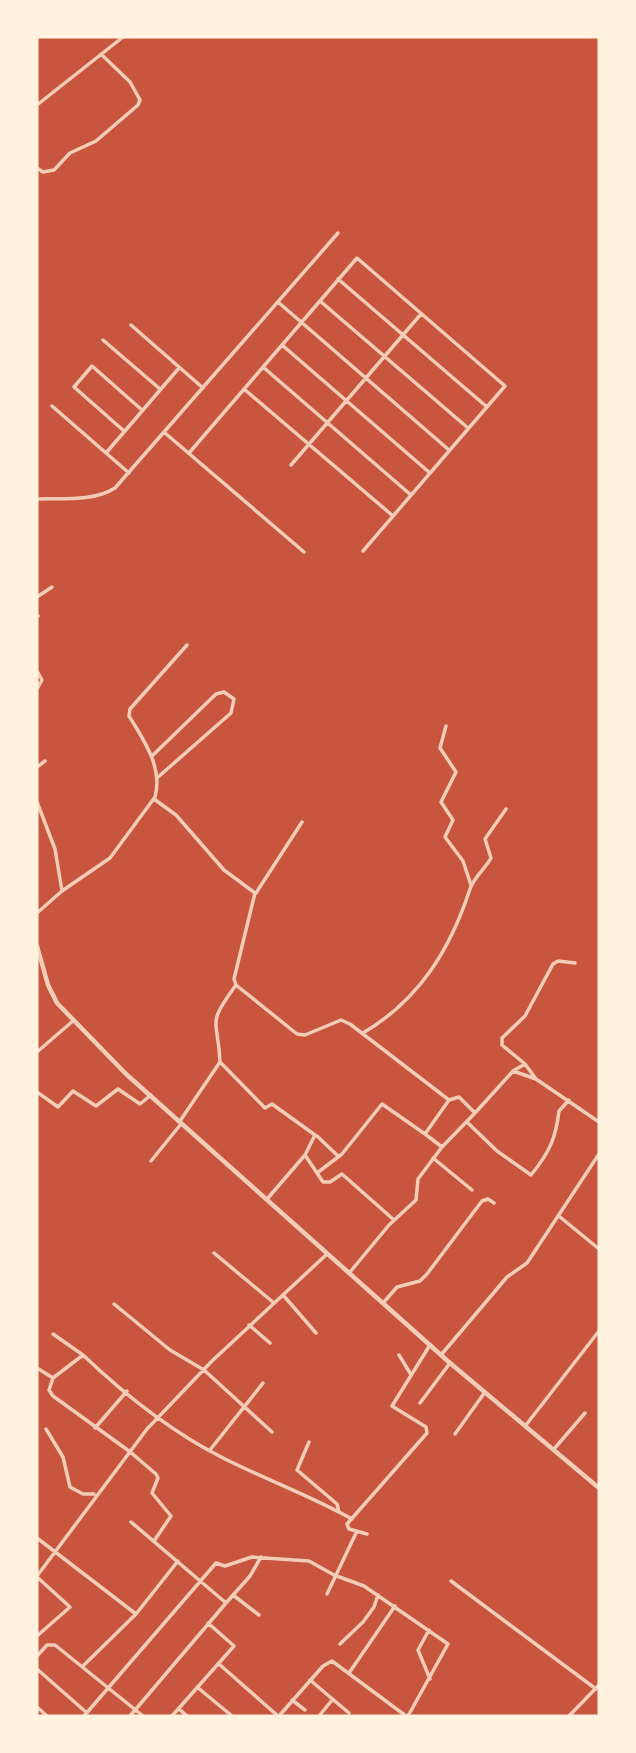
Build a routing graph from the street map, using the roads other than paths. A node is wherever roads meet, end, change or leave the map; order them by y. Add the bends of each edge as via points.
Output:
1 (123, 37) edge
2 (101, 54) junction
3 (37, 105) edge
4 (37, 169) edge
5 (338, 233) dead end
6 (338, 279) junction
7 (320, 301) junction
8 (278, 302) junction
9 (421, 314) junction
10 (301, 323) junction
11 (131, 325) dead end
12 (403, 335) junction
13 (103, 340) dead end
14 (282, 345) junction
15 (384, 356) junction
16 (263, 367) junction
17 (179, 368) junction
18 (366, 378) junction
19 (203, 388) junction
20 (160, 389) junction
21 (244, 389) junction
22 (346, 401) junction
23 (52, 406) dead end
24 (487, 407) junction
25 (142, 410) junction
26 (327, 422) junction
27 (468, 428) junction
28 (124, 431) junction
29 (164, 433) junction
30 (309, 444) junction
31 (450, 450) junction
32 (106, 453) junction
33 (189, 453) junction
34 (291, 465) dead end
35 (130, 473) junction
36 (430, 473) junction
37 (411, 495) junction
38 (37, 499) edge
39 (393, 516) junction
40 (363, 551) dead end
41 (304, 552) dead end
42 (52, 587) dead end
43 (37, 597) edge
44 (187, 645) dead end
45 (37, 671) edge
46 (37, 689) edge
47 (446, 726) dead end
48 (152, 755) junction
49 (45, 761) dead end
50 (37, 767) edge
51 (156, 778) junction
52 (154, 799) junction
53 (37, 802) edge
54 (506, 809) dead end
55 (302, 822) dead end
56 (471, 886) junction
57 (62, 891) junction
58 (255, 893) junction
59 (37, 913) edge
60 (37, 946) edge
61 (575, 963) dead end
62 (236, 985) junction
63 (74, 1020) junction
64 (363, 1033) junction
65 (37, 1052) edge
66 (220, 1062) junction
67 (525, 1064) junction
68 (513, 1071) junction
69 (536, 1079) junction
70 (37, 1092) edge
71 (151, 1095) junction
72 (449, 1100) junction
73 (569, 1100) junction
74 (475, 1113) junction
75 (181, 1121) junction
76 (599, 1122) edge
77 (468, 1124) junction
78 (425, 1134) junction
79 (315, 1135) junction
80 (442, 1147) junction
81 (599, 1154) edge
82 (305, 1155) junction
83 (338, 1156) junction
84 (433, 1158) junction
85 (151, 1161) dead end
86 (317, 1173) junction
87 (472, 1190) dead end
88 (268, 1198) junction
89 (495, 1203) dead end
90 (560, 1217) junction
91 (394, 1220) junction
92 (599, 1249) edge
93 (215, 1253) dead end
94 (328, 1253) junction
95 (350, 1272) junction
96 (283, 1295) junction
97 (384, 1302) junction
98 (274, 1303) junction
99 (114, 1304) dead end
100 (250, 1325) junction
101 (599, 1331) edge
102 (316, 1333) dead end
103 (53, 1334) dead end
104 (270, 1343) dead end
105 (430, 1345) junction
106 (83, 1355) junction
107 (399, 1355) dead end
108 (441, 1355) junction
109 (450, 1363) junction
110 (37, 1368) edge
111 (204, 1370) junction
112 (411, 1373) junction
113 (53, 1378) junction
114 (263, 1383) dead end
115 (128, 1391) junction
116 (485, 1392) junction
117 (420, 1403) dead end
118 (242, 1408) junction
119 (584, 1413) dead end
120 (157, 1418) junction
121 (526, 1426) junction
122 (95, 1428) junction
123 (46, 1429) dead end
124 (272, 1432) dead end
125 (455, 1434) dead end
126 (309, 1442) dead end
127 (554, 1449) junction
128 (209, 1450) junction
129 (129, 1451) junction
130 (599, 1488) edge
131 (96, 1493) junction
132 (339, 1511) junction
133 (352, 1519) junction
134 (131, 1522) dead end
135 (357, 1531) junction
136 (367, 1534) dead end
137 (37, 1538) edge
138 (154, 1541) junction
139 (55, 1550) junction
140 (261, 1557) junction
141 (178, 1562) junction
142 (334, 1575) junction
143 (37, 1577) edge
144 (201, 1580) junction
145 (451, 1581) dead end
146 (327, 1594) dead end
147 (233, 1595) junction
148 (378, 1595) junction
149 (226, 1603) junction
150 (395, 1606) junction
151 (136, 1615) junction
152 (259, 1615) dead end
153 (208, 1623) junction
154 (429, 1630) junction
155 (37, 1636) edge
156 (340, 1644) dead end
157 (37, 1656) edge
158 (219, 1664) junction
159 (83, 1666) junction
160 (37, 1669) edge
161 (349, 1673) junction
162 (430, 1679) junction
163 (310, 1680) junction
164 (108, 1687) junction
165 (197, 1687) junction
166 (598, 1687) edge
167 (333, 1699) junction
168 (292, 1700) junction
169 (37, 1707) edge
170 (135, 1709) junction
171 (179, 1709) junction
172 (305, 1710) dead end
173 (349, 1713) dead end
174 (85, 1714) edge
175 (47, 1716) edge
176 (130, 1716) edge
177 (144, 1716) edge
178 (172, 1716) edge
179 (187, 1716) edge
180 (232, 1716) edge
181 (278, 1716) edge
182 (319, 1716) edge
183 (407, 1716) edge
184 (569, 1716) edge

1 - 2 street
2 - 3 street
2 - 4 street via 130,82 140,100 138,105 96,141 70,153 50,173
5 - 8 street
6 - 7 street
6 - 9 street via 356,258
6 - 12 street
7 - 10 street
7 - 15 street
8 - 10 street
8 - 19 street
9 - 12 street
9 - 24 street via 505,386
10 - 14 street
10 - 18 street
11 - 17 street
12 - 15 street
12 - 24 street
13 - 20 street
14 - 16 street
14 - 22 street
15 - 18 street
15 - 27 street
16 - 21 street
16 - 26 street
17 - 19 street
17 - 20 street
18 - 22 street
18 - 31 street
19 - 29 street
20 - 25 street
21 - 30 street
21 - 33 street
22 - 26 street
22 - 36 street
23 - 32 street
24 - 27 street
25 - 28 street
25 - 28 street via 92,366 74,387
26 - 30 street
26 - 37 street
27 - 31 street
28 - 32 street
29 - 33 street
29 - 35 street
30 - 34 street
30 - 39 street
31 - 36 street
32 - 35 street
33 - 41 street
35 - 38 street via 107,494
36 - 37 street
37 - 39 street
39 - 40 street
42 - 43 street
44 - 48 street via 131,709 129,716
45 - 46 street via 42,680
47 - 56 street via 440,748 456,772 441,799 453,820 445,837 463,861
48 - 51 street
48 - 51 street via 216,694 224,692 234,699 231,713
49 - 50 street
51 - 52 street
52 - 57 street via 110,858
52 - 58 street via 176,815 224,870
53 - 57 street via 55,849
54 - 56 street via 485,839 491,858
55 - 58 street
56 - 64 street via 423,984 398,1010
57 - 59 street
58 - 62 street
60 - 63 street via 48,985 57,1003
61 - 67 street via 553,964 525,1016 501,1040
62 - 64 street via 296,1034 305,1035 341,1020
62 - 66 street via 218,1009 214,1023
63 - 65 street
63 - 71 street
64 - 72 street
66 - 75 street
66 - 79 street via 265,1108 272,1104
67 - 68 street
67 - 69 street
68 - 69 street
68 - 74 street
69 - 73 street
70 - 71 street via 58,1107 73,1091 96,1106 118,1089 140,1104
71 - 75 street
72 - 74 street via 460,1097
72 - 78 street
73 - 76 street
73 - 77 street via 559,1111 560,1126 546,1155 531,1175 497,1152
74 - 77 street
75 - 85 street
75 - 88 street
77 - 80 street
78 - 80 street
78 - 83 street via 383,1104
79 - 82 street
79 - 83 street
80 - 84 street
81 - 90 street
82 - 86 street
82 - 88 street
83 - 86 street
84 - 87 street
84 - 91 street via 418,1179 416,1200
86 - 91 street via 324,1183 343,1175
88 - 94 street
89 - 97 street via 482,1201 427,1274 400,1285
90 - 92 street
90 - 108 street via 527,1263 507,1278
91 - 95 street
93 - 98 street
94 - 95 street
94 - 96 street
95 - 97 street
96 - 98 street
96 - 102 street
97 - 105 street
98 - 100 street
99 - 111 street via 170,1350
100 - 104 street
100 - 111 street
101 - 121 street
103 - 106 street
105 - 108 street
105 - 112 street
106 - 113 street
106 - 115 street
107 - 112 street
108 - 109 street
109 - 116 street
109 - 117 street
110 - 113 street
111 - 118 street
111 - 120 street
112 - 133 street via 392,1406 426,1427 425,1438
113 - 122 street via 49,1390 53,1396
114 - 118 street
115 - 120 street
115 - 122 street
116 - 121 street
116 - 125 street
118 - 124 street
118 - 128 street
119 - 127 street
120 - 128 street
120 - 129 street
121 - 127 street
122 - 129 street
123 - 131 street via 63,1457 70,1487 83,1494
126 - 132 street via 297,1470 337,1504
127 - 130 street
128 - 132 street
129 - 131 street
129 - 138 street via 156,1474 152,1493 171,1516
131 - 139 street
132 - 133 street
133 - 135 street via 346,1526
134 - 138 street
135 - 136 street
135 - 142 street
137 - 139 street
138 - 141 street
139 - 143 street
139 - 151 street
140 - 142 street via 302,1559
140 - 144 street via 225,1566 216,1563
140 - 147 street
141 - 144 street
141 - 151 street
142 - 146 street
142 - 148 street
143 - 155 street via 70,1607
144 - 149 street
144 - 164 street
145 - 166 street
147 - 149 street
147 - 152 street
148 - 150 street
148 - 156 street via 363,1622
149 - 153 street
150 - 154 street
150 - 161 street
151 - 159 street
153 - 158 street via 234,1644
153 - 170 street
154 - 162 street via 418,1650
154 - 162 street via 448,1647
157 - 159 street via 52,1644
158 - 165 street
158 - 181 street
159 - 164 street
160 - 174 street
161 - 163 street via 328,1661
161 - 183 street
162 - 183 street
163 - 167 street
163 - 168 street
164 - 170 street
164 - 174 street
165 - 171 street
165 - 180 street
166 - 184 street
167 - 173 street
167 - 182 street
168 - 172 street
168 - 181 street
169 - 175 street
170 - 176 street
170 - 177 street
171 - 178 street
171 - 179 street

